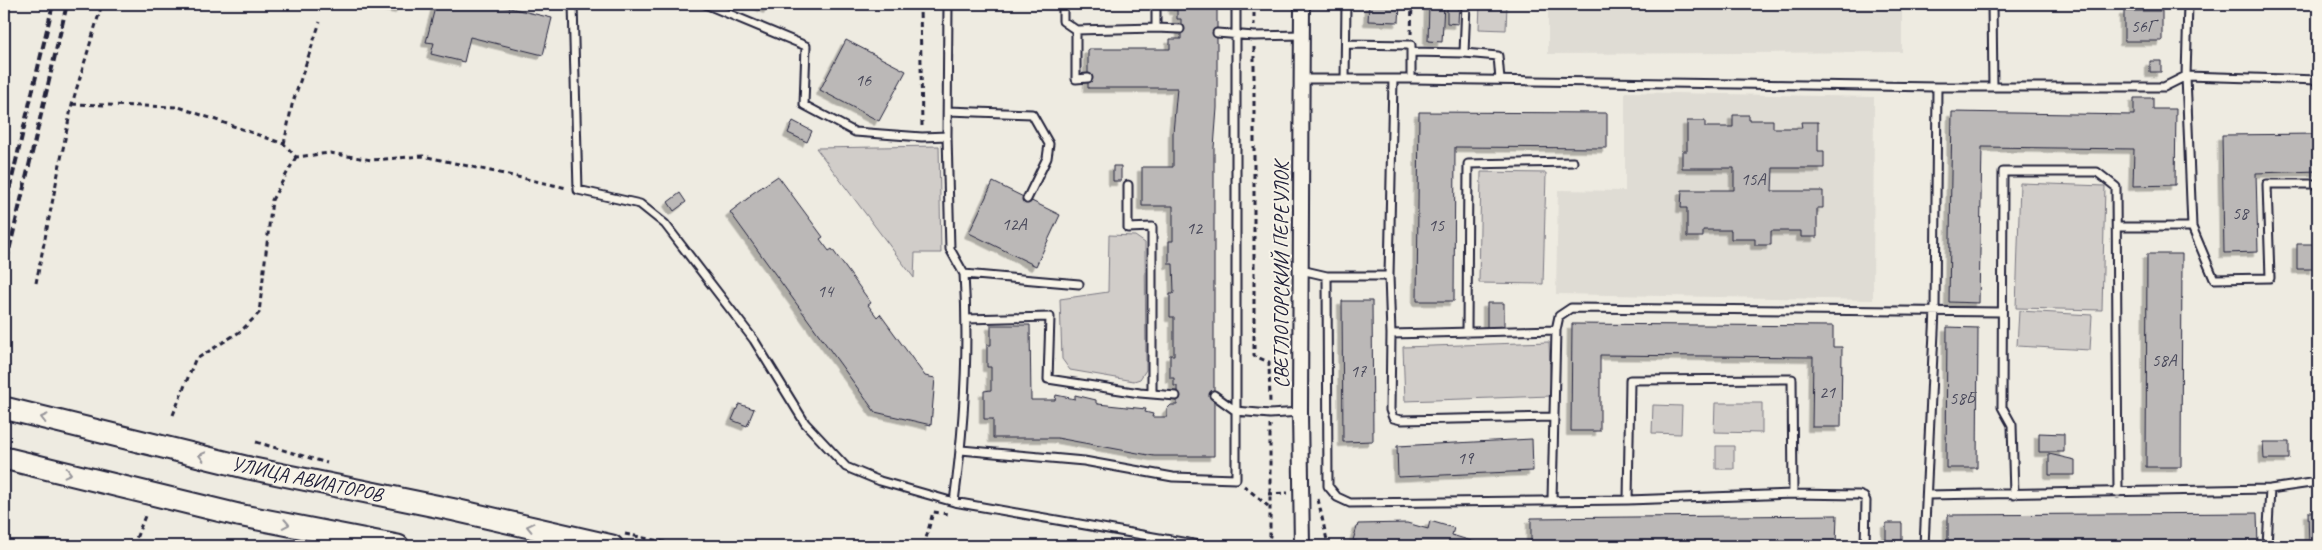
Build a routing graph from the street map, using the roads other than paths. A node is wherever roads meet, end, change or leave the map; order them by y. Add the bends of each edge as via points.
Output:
1 (573, 4) edge
2 (705, 4) edge
3 (948, 4) edge
4 (1063, 4) edge
5 (1156, 4) edge
6 (1236, 4) edge
7 (1302, 4) edge
8 (1346, 4) edge
9 (1466, 4) edge
10 (1992, 4) edge
11 (2188, 4) edge
12 (1156, 28) junction
13 (1180, 29) dead end
14 (1076, 30) junction
15 (1217, 33) dead end
16 (1236, 34) junction
17 (1302, 35) junction
18 (1346, 44) junction
19 (1411, 48) junction
20 (1464, 53) junction
21 (2186, 76) junction
22 (1088, 78) dead end
23 (1393, 78) junction
24 (1302, 79) junction
25 (1345, 79) junction
26 (1411, 79) junction
27 (1500, 80) junction
28 (2318, 80) edge
29 (1937, 87) junction
30 (1993, 87) junction
31 (948, 111) junction
32 (948, 136) junction
33 (1573, 162) dead end
34 (2318, 184) edge
35 (1128, 185) dead end
36 (1027, 199) dead end
37 (2117, 227) junction
38 (2192, 227) junction
39 (1301, 270) junction
40 (964, 274) junction
41 (1327, 276) junction
42 (1389, 276) junction
43 (1078, 284) dead end
44 (1935, 310) junction
45 (2002, 312) junction
46 (966, 319) junction
47 (1556, 330) junction
48 (1467, 333) junction
49 (1391, 334) junction
50 (1152, 393) junction
51 (1176, 396) dead end
52 (1214, 396) dead end
53 (4, 408) edge
54 (1236, 411) junction
55 (1300, 412) junction
56 (1553, 417) junction
57 (961, 450) junction
58 (4, 458) edge
59 (2318, 482) edge
60 (2270, 489) junction
61 (2118, 493) junction
62 (1792, 494) junction
63 (1927, 495) junction
64 (2014, 495) junction
65 (1552, 499) junction
66 (1628, 500) junction
67 (954, 502) junction
68 (398, 546) edge
69 (612, 546) edge
70 (1205, 546) edge
71 (1302, 546) edge
72 (1864, 546) edge
73 (1924, 546) edge
74 (2268, 546) edge

1 - 67 lane via 578,190 640,204 665,224 754,340 804,423 846,467 880,481
2 - 32 lane via 806,46 804,105 854,132
3 - 31 lane
4 - 14 lane via 1063,21
5 - 12 lane
6 - 16 lane
7 - 17 street, СВЕТЛОГОРСКИЙ ПЕРЕУЛОК
8 - 18 lane
9 - 20 lane
10 - 30 lane
11 - 21 lane
12 - 13 lane
12 - 14 lane
14 - 22 lane via 1076,79
15 - 16 lane
16 - 17 lane
16 - 54 lane
17 - 24 street, СВЕТЛОГОРСКИЙ ПЕРЕУЛОК
18 - 19 lane
18 - 25 lane
19 - 20 lane
19 - 26 lane
20 - 27 lane via 1498,56
21 - 28 lane
21 - 30 lane via 2164,87
21 - 38 lane
23 - 25 lane
23 - 26 lane
23 - 42 lane
24 - 25 lane
24 - 39 street, СВЕТЛОГОРСКИЙ ПЕРЕУЛОК
26 - 27 lane
27 - 29 lane
29 - 30 lane
29 - 44 lane
31 - 32 lane
31 - 36 lane via 1032,114 1049,144 1047,158
32 - 40 lane via 950,249
33 - 48 lane via 1468,164
34 - 38 lane via 2267,184 2270,278 2214,279
35 - 50 lane via 1128,228 1152,227
37 - 38 lane
37 - 45 lane via 2116,187 2097,172 2003,172
37 - 61 lane
39 - 41 lane
39 - 55 street, СВЕТЛОГОРСКИЙ ПЕРЕУЛОК
40 - 43 lane
40 - 46 lane
41 - 42 lane
41 - 65 lane via 1328,486 1337,497 1350,503
42 - 49 lane
44 - 45 lane
44 - 47 lane via 1571,308 1560,316
44 - 63 lane
45 - 64 lane via 2002,407 2012,425
46 - 50 lane via 1050,317 1048,379
46 - 57 lane
47 - 48 lane
47 - 56 lane
48 - 49 lane
49 - 56 lane via 1390,410 1393,418
50 - 51 lane
52 - 54 lane
69 -> 53 main road, УЛИЦА АВИАТОРОВ, bridge via 249,468
54 - 55 lane
54 - 57 lane via 1236,480 1173,477 1084,461
55 - 71 street, СВЕТЛОГОРСКИЙ ПЕРЕУЛОК
56 - 65 lane
57 - 67 lane
58 -> 68 main road, bridge via 238,515
59 - 60 lane
60 - 61 lane
60 - 74 lane
61 - 64 lane
62 - 66 lane
62 - 66 lane via 1792,379 1630,380
62 - 72 lane via 1864,497
63 - 64 lane
63 - 73 lane
65 - 66 lane
67 - 70 lane

